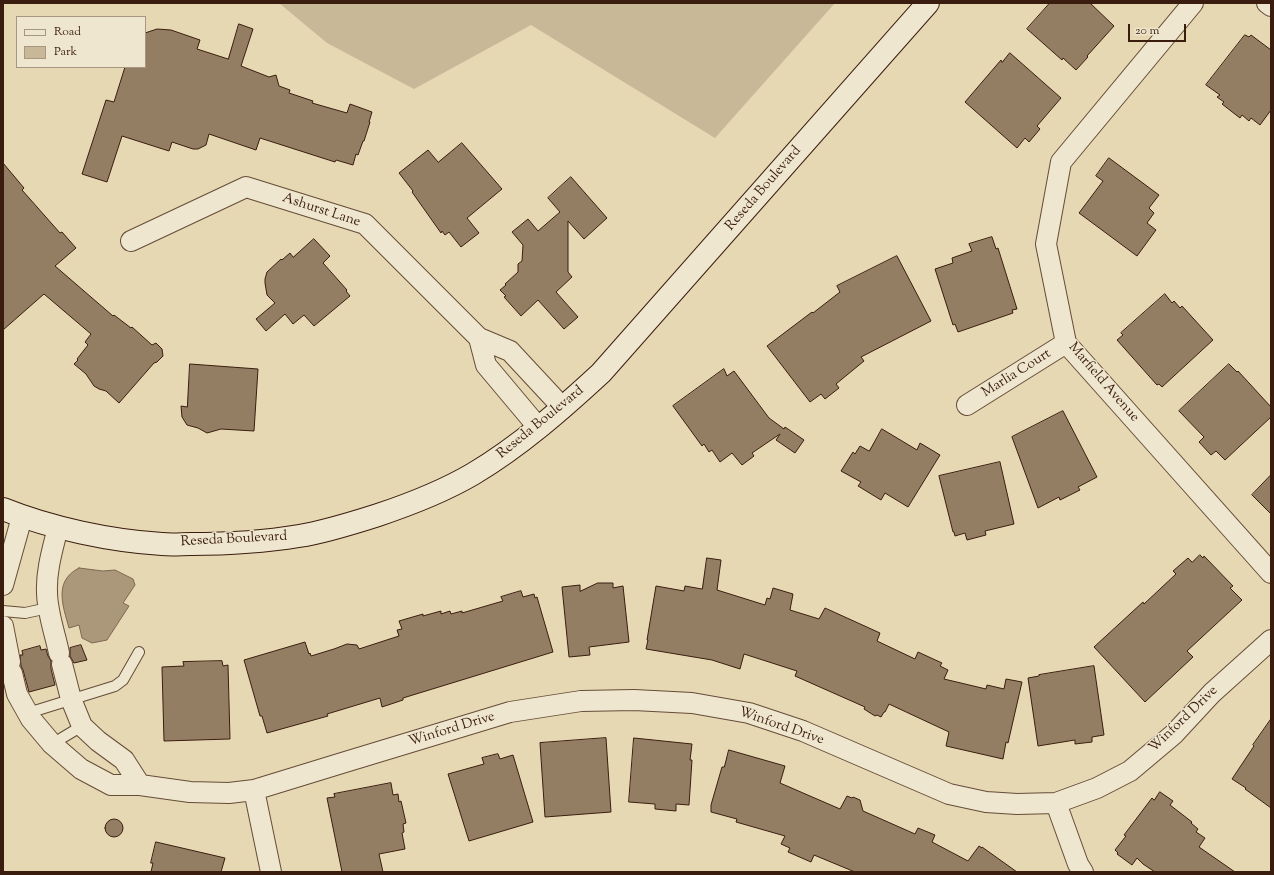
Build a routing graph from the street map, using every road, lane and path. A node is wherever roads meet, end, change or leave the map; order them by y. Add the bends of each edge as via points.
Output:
1 (928, 3) edge
2 (1193, 3) edge
3 (1267, 3) edge
4 (1271, 6) edge
5 (131, 241) dead end
6 (479, 338) junction
7 (1066, 343) junction
8 (967, 405) dead end
9 (563, 408) junction
10 (538, 427) junction
11 (12, 513) edge
12 (58, 527) junction
13 (1271, 573) edge
14 (3, 585) edge
15 (48, 608) junction
16 (3, 611) edge
17 (3, 626) edge
18 (1271, 640) edge
19 (139, 652) dead end
20 (71, 699) junction
21 (28, 713) junction
22 (82, 726) junction
23 (52, 744) junction
24 (140, 785) junction
25 (254, 790) junction
26 (1056, 803) junction
27 (271, 872) edge
28 (1083, 872) edge

1 - 9 main road, Reseda Boulevard via 602,373
2 - 7 street, Marfield Avenue via 1061,162 1046,244
3 - 4 street
5 - 6 street, Ashurst Lane via 246,187 365,224
6 - 9 street, Ashurst Lane via 510,351
6 - 10 street via 486,365
7 - 8 street, Marlia Court
7 - 13 street, Marfield Avenue
9 - 10 main road, Reseda Boulevard
10 - 12 main road, Reseda Boulevard via 506,453 439,491 383,514 301,536 256,542 162,544 112,538
11 - 12 main road, Reseda Boulevard
11 - 14 street
12 - 15 street via 47,576
15 - 16 lane via 25,613
15 - 20 street
17 - 21 street, Winford Drive via 17,694
18 - 26 street, Winford Drive via 1212,693 1174,734 1130,771 1097,788
19 - 20 lane via 123,680 115,686
20 - 21 lane
20 - 22 street
21 - 23 street, Winford Drive
22 - 23 lane
22 - 24 street via 98,742 124,760
23 - 24 street, Winford Drive via 81,769 111,784
24 - 25 street, Winford Drive via 229,794
25 - 26 street, Winford Drive via 510,712 581,701 634,700 692,703 749,713 803,732 949,794 986,802
25 - 27 street
26 - 28 street

